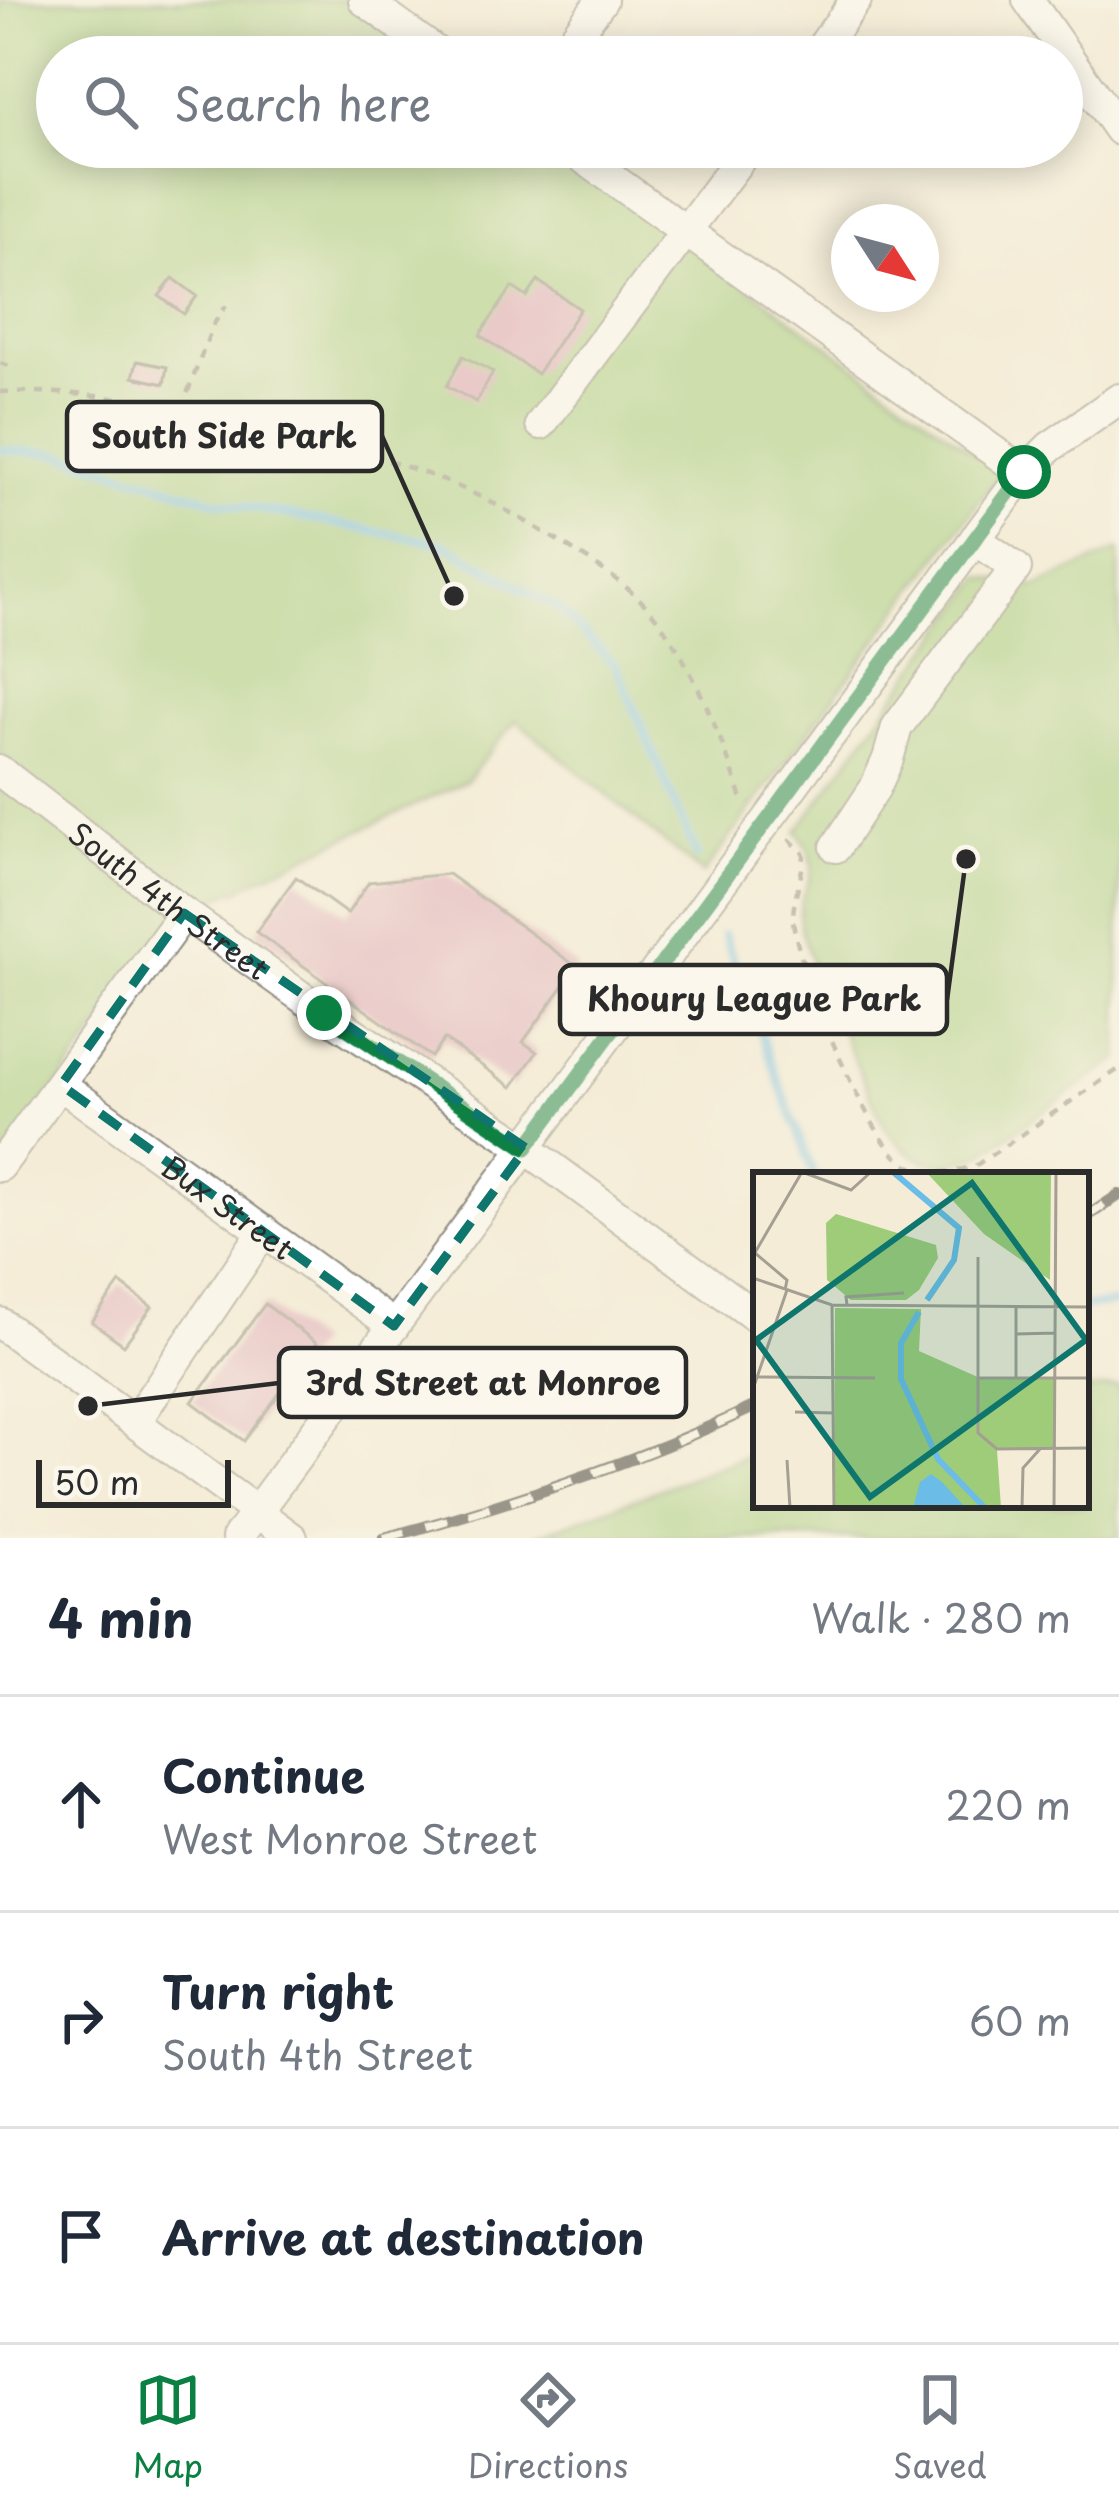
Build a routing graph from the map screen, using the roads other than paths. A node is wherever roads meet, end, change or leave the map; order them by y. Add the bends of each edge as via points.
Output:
1 (364, 0) edge
2 (602, 0) edge
3 (856, 0) edge
4 (1028, 0) edge
5 (414, 36) edge
6 (575, 36) edge
7 (829, 36) edge
8 (1053, 36) edge
9 (1083, 79) edge
10 (1119, 130) edge
11 (597, 168) edge
12 (734, 168) edge
13 (686, 233) junction
14 (1119, 399) edge
15 (541, 424) dead end
16 (1024, 472) junction
17 (975, 539) junction
18 (874, 677) junction
19 (912, 704) junction
20 (0, 771) edge
21 (836, 847) dead end
22 (184, 914) junction
23 (62, 1085) junction
24 (526, 1148) junction
25 (0, 1166) edge
26 (264, 1232) junction
27 (753, 1315) edge
28 (0, 1323) edge
29 (394, 1326) junction
30 (135, 1422) junction
31 (256, 1513) junction
32 (237, 1538) edge
33 (292, 1538) edge

1 - 5 street
2 - 6 street
3 - 7 street
4 - 8 street
9 - 10 street
11 - 13 street
12 - 13 street
13 - 15 street
13 - 16 street
14 - 16 street
16 - 17 street
17 - 18 street
17 - 19 street via 1016,568
18 - 19 street
18 - 24 street
19 - 21 street via 875,788
20 - 22 street, South 4th Street
22 - 23 street
22 - 24 street, South 4th Street
23 - 25 street
23 - 26 street, Bux Street
24 - 27 street, South 4th Street
24 - 29 street
26 - 29 street, Bux Street
26 - 30 street
28 - 30 street
29 - 31 street
30 - 31 street
31 - 32 street
31 - 33 street

